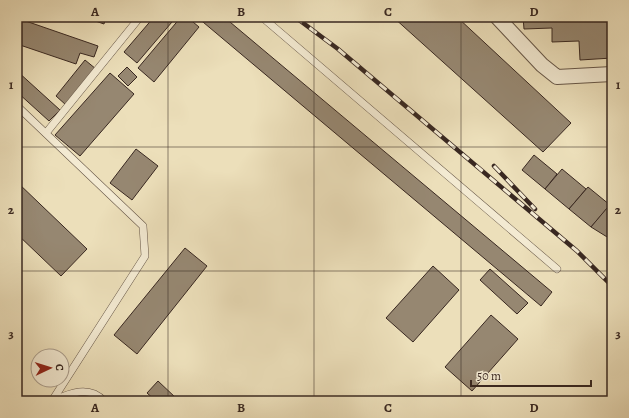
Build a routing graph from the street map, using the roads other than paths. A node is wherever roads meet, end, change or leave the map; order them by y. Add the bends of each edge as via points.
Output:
1 (140, 17) edge
2 (262, 17) edge
3 (497, 17) edge
4 (612, 74) edge
5 (17, 106) edge
6 (46, 133) junction
7 (557, 269) dead end
8 (52, 401) edge
9 (104, 401) edge

1 - 6 lane
2 - 7 lane
3 - 4 street via 542,65 557,77
5 - 6 lane
6 - 8 lane via 143,226 145,256
8 - 9 lane via 74,392 98,394

